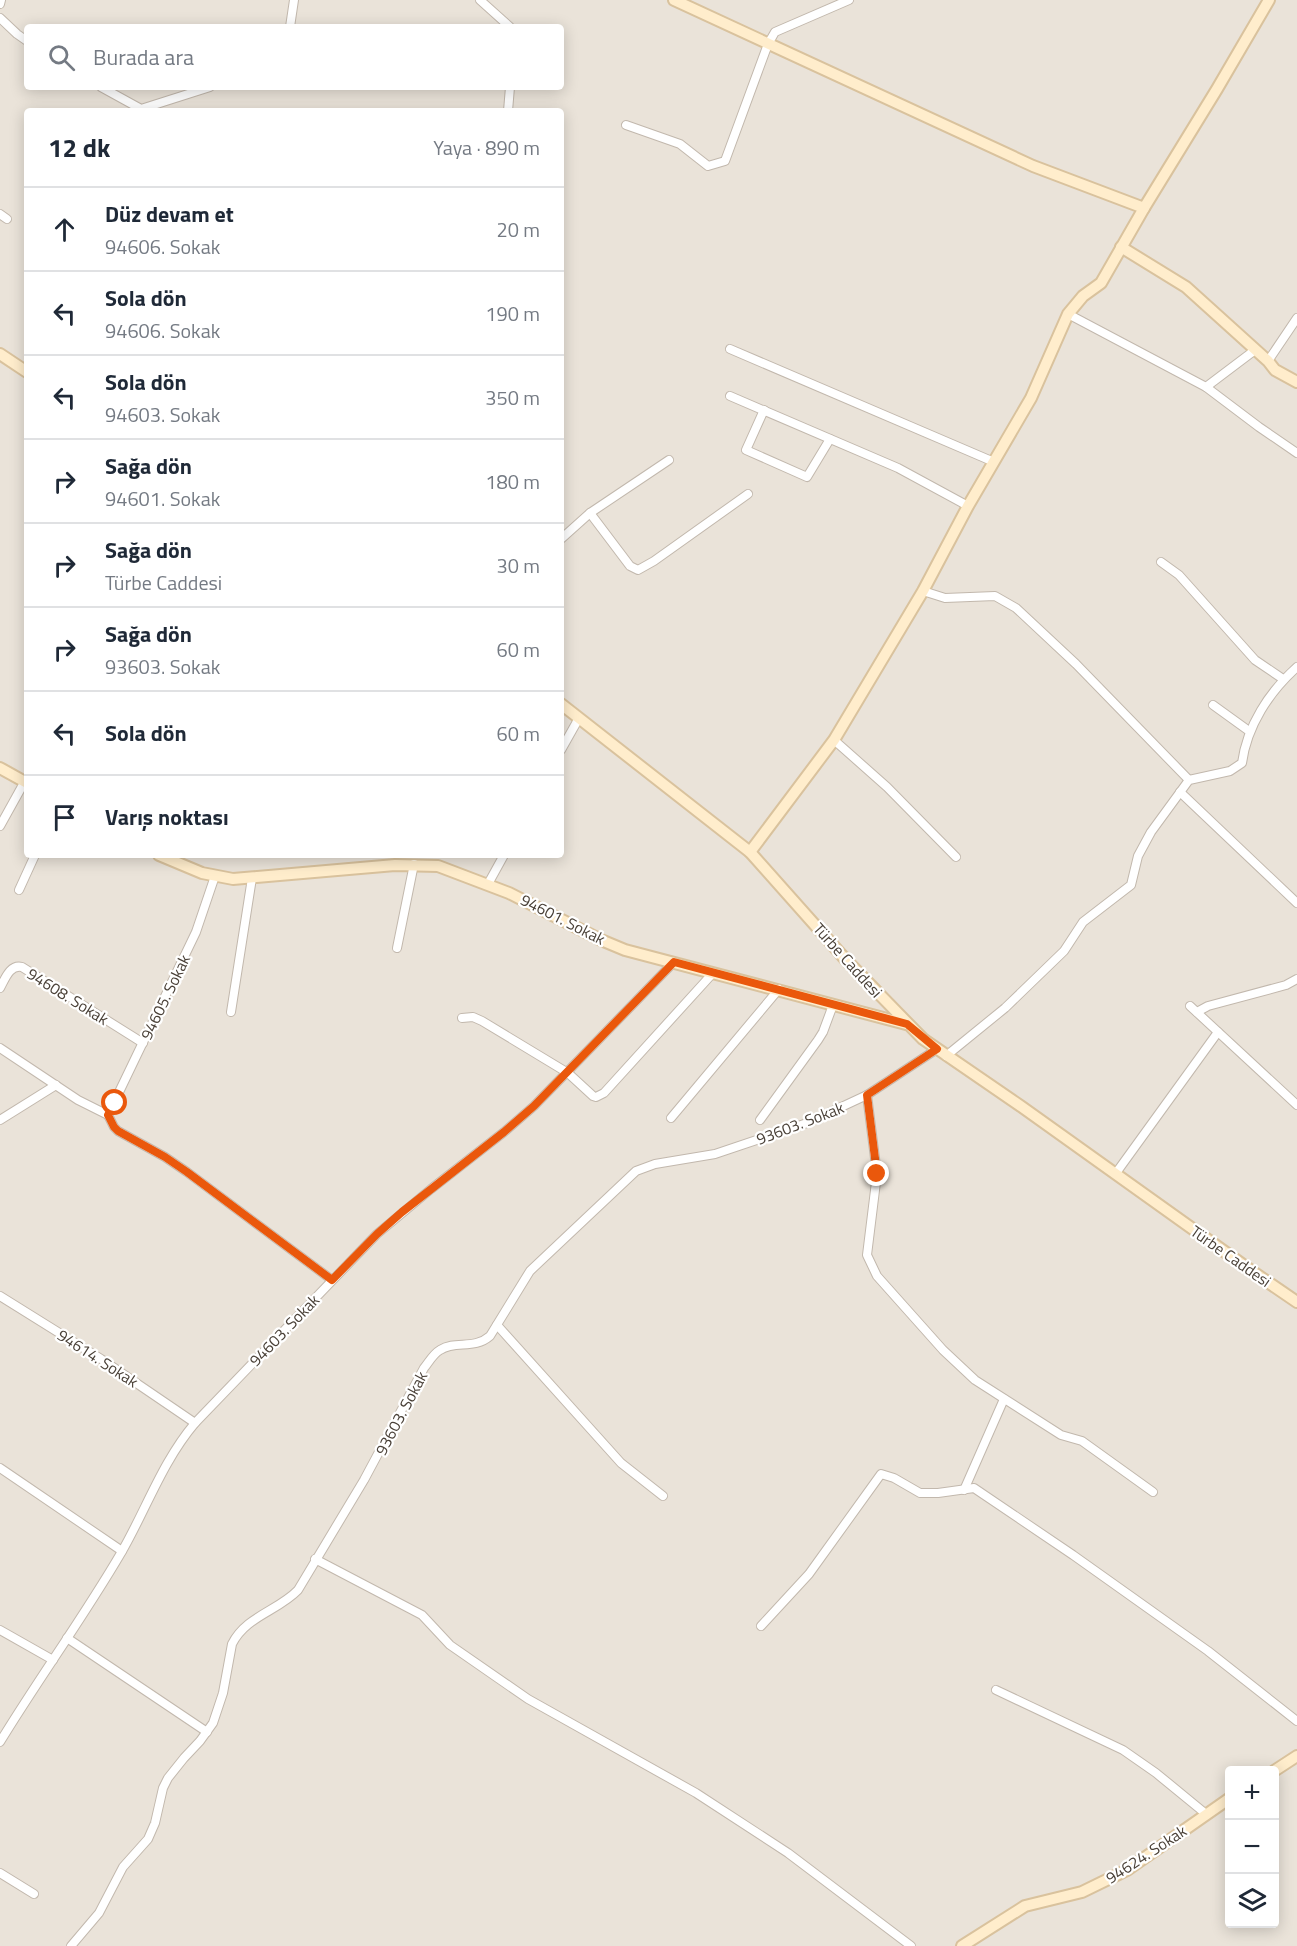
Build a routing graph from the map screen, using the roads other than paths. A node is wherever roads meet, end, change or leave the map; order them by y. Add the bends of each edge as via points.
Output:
1 (294, 0) edge
2 (480, 0) edge
3 (674, 0) edge
4 (849, 0) edge
5 (1269, 0) edge
6 (0, 18) edge
7 (290, 24) edge
8 (507, 24) edge
9 (24, 39) edge
10 (768, 44) junction
11 (106, 90) edge
12 (201, 90) edge
13 (510, 90) edge
14 (139, 108) edge
15 (144, 108) edge
16 (508, 108) edge
17 (626, 125) dead end
18 (1144, 208) junction
19 (1121, 247) junction
20 (1068, 314) junction
21 (1297, 318) edge
22 (730, 349) dead end
23 (1255, 350) junction
24 (0, 354) edge
25 (1268, 361) junction
26 (24, 370) edge
27 (1297, 382) edge
28 (1206, 387) junction
29 (730, 396) dead end
30 (764, 410) junction
31 (830, 439) junction
32 (1297, 453) edge
33 (669, 460) dead end
34 (994, 462) junction
35 (748, 494) dead end
36 (968, 506) junction
37 (590, 513) junction
38 (564, 535) edge
39 (1161, 562) dead end
40 (923, 591) junction
41 (1297, 667) edge
42 (1283, 679) junction
43 (1213, 705) dead end
44 (564, 706) edge
45 (579, 718) junction
46 (1249, 731) junction
47 (834, 740) junction
48 (564, 745) edge
49 (0, 768) edge
50 (1189, 780) junction
51 (24, 781) edge
52 (24, 785) edge
53 (1180, 792) junction
54 (0, 826) edge
55 (750, 852) junction
56 (34, 858) edge
57 (166, 858) edge
58 (502, 858) edge
59 (956, 858) dead end
60 (414, 864) junction
61 (215, 876) junction
62 (252, 878) junction
63 (488, 884) junction
64 (19, 890) dead end
65 (1297, 903) edge
66 (398, 948) dead end
67 (674, 962) junction
68 (713, 973) junction
69 (1297, 979) edge
70 (0, 988) edge
71 (779, 989) junction
72 (833, 1005) junction
73 (1190, 1006) dead end
74 (231, 1012) dead end
75 (1197, 1012) junction
76 (462, 1018) dead end
77 (907, 1024) junction
78 (1218, 1032) junction
79 (143, 1043) junction
80 (0, 1048) edge
81 (941, 1052) junction
82 (568, 1073) junction
83 (56, 1085) junction
84 (867, 1095) junction
85 (1297, 1105) edge
86 (108, 1115) junction
87 (671, 1118) dead end
88 (0, 1120) edge
89 (760, 1120) dead end
90 (1116, 1173) junction
91 (332, 1280) junction
92 (0, 1296) edge
93 (1297, 1302) edge
94 (498, 1325) junction
95 (1004, 1399) junction
96 (195, 1423) junction
97 (0, 1468) edge
98 (964, 1490) junction
99 (1154, 1492) dead end
100 (663, 1496) dead end
101 (122, 1551) junction
102 (315, 1559) junction
103 (761, 1626) dead end
104 (0, 1630) edge
105 (67, 1638) junction
106 (53, 1660) junction
107 (996, 1690) dead end
108 (1297, 1720) edge
109 (207, 1732) junction
110 (0, 1742) edge
111 (1297, 1756) edge
112 (1279, 1767) edge
113 (1225, 1801) edge
114 (1206, 1814) junction
115 (0, 1873) edge
116 (34, 1894) dead end
117 (71, 1946) edge
118 (911, 1946) edge
119 (962, 1946) edge

1 - 7 street
2 - 8 street
3 - 10 street
4 - 10 street via 775,32
5 - 18 street
6 - 9 street
10 - 17 street via 725,161 708,166 680,144
10 - 18 street via 1033,166
11 - 14 street
12 - 15 street
13 - 16 street
18 - 19 street
19 - 20 street via 1101,283
19 - 23 street via 1186,287
20 - 28 street
20 - 34 street via 1030,398
21 - 25 street
22 - 34 street
23 - 25 street
23 - 28 street
24 - 26 street
25 - 27 street via 1275,370
28 - 32 street
29 - 30 street
30 - 31 street
30 - 31 street via 746,450 807,477
31 - 36 street via 898,468
33 - 37 street
34 - 36 street
35 - 37 street via 638,570 630,566
36 - 40 street
37 - 38 street
39 - 42 street via 1179,575 1255,660
40 - 47 street
40 - 50 street via 945,598 995,596 1016,608
41 - 42 street
42 - 46 street
43 - 46 street
44 - 45 street, Türbe Caddesi
45 - 48 street
45 - 55 street, Türbe Caddesi
46 - 50 street via 1242,764 1230,771
47 - 55 street
47 - 59 street via 887,787
49 - 51 street
50 - 53 street, 93603. Sokak
52 - 54 street
53 - 65 street
53 - 81 street, 93603. Sokak via 1137,856 1131,885 1083,922 1064,951 1005,1008
55 - 77 street, Türbe Caddesi
56 - 64 street
57 - 61 street, 94601. Sokak
58 - 63 street
60 - 62 street, 94601. Sokak
60 - 63 street, 94601. Sokak via 438,866
60 - 66 street
61 - 62 street, 94601. Sokak
61 - 79 street, 94605. Sokak via 201,921
62 - 74 street
63 - 67 street, 94601. Sokak via 613,945
67 - 68 street, 94601. Sokak
67 - 82 street, 94603. Sokak
68 - 71 street, 94601. Sokak
68 - 82 street via 600,1096 593,1096
69 - 75 street
70 - 79 street, 94608. Sokak via 13,968 22,967
71 - 72 street, 94601. Sokak
71 - 87 street
72 - 77 street, 94601. Sokak
72 - 89 street via 818,1040
73 - 75 street
75 - 78 street
76 - 82 street via 478,1019
77 - 81 street, Türbe Caddesi
78 - 85 street
78 - 90 street
79 - 86 street, 94605. Sokak
80 - 83 street
81 - 84 street, 93603. Sokak
81 - 90 street, Türbe Caddesi
82 - 91 street, 94603. Sokak via 504,1132 394,1219
83 - 86 street
83 - 88 street
84 - 94 street, 93603. Sokak via 789,1130 715,1154 636,1171 530,1271
84 - 95 street via 877,1174 867,1255 877,1276 944,1350 975,1380
86 - 91 street via 118,1131 187,1172
90 - 93 street, Türbe Caddesi
91 - 96 street, 94603. Sokak
92 - 96 street, 94614. Sokak
94 - 100 street via 621,1463
94 - 102 street, 93603. Sokak via 483,1342 441,1349 424,1368 364,1480
95 - 98 street
95 - 99 street via 1061,1435 1082,1441
96 - 101 street, 94603. Sokak via 172,1452
97 - 101 street
98 - 103 street via 920,1493 881,1474 809,1574
98 - 108 street via 974,1488 1073,1555
101 - 105 street, 94603. Sokak
102 - 109 street, 93603. Sokak via 290,1599 252,1621 236,1637 218,1711
102 - 118 street via 422,1615 450,1645 528,1699 696,1793 788,1853
104 - 106 street
105 - 106 street, 94603. Sokak
105 - 109 street
106 - 110 street, 94603. Sokak
107 - 114 street via 1124,1750
109 - 117 street, 93603. Sokak via 168,1778 148,1839 123,1867 99,1913
111 - 112 street
113 - 114 street, 94624. Sokak
114 - 119 street, 94624. Sokak via 1127,1870 1082,1892 1025,1906
115 - 116 street

